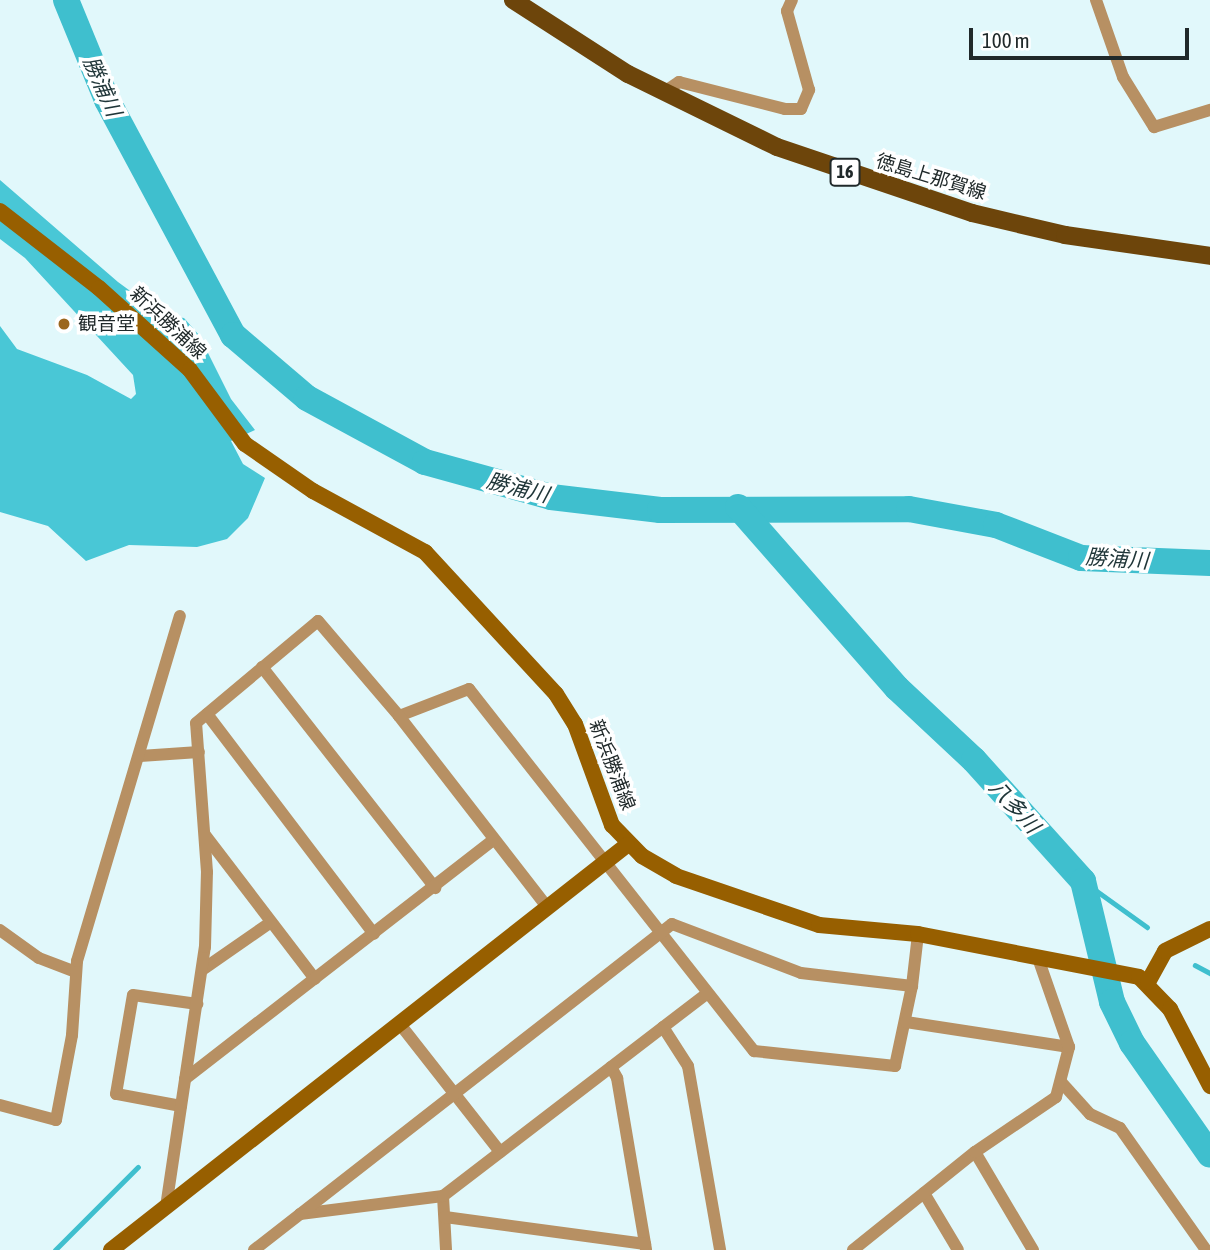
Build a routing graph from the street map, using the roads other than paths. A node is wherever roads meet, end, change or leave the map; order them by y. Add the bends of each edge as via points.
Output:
1 (513, 0) edge
2 (792, 0) edge
3 (1096, 0) edge
4 (664, 92) junction
5 (1210, 110) edge
6 (0, 211) edge
7 (1210, 256) edge
8 (180, 616) dead end
9 (262, 667) junction
10 (207, 714) junction
11 (399, 716) junction
12 (199, 752) junction
13 (140, 756) junction
14 (205, 834) junction
15 (492, 841) junction
16 (626, 845) junction
17 (604, 863) junction
18 (435, 888) junction
19 (547, 907) junction
20 (271, 922) junction
21 (1210, 929) edge
22 (0, 930) edge
23 (660, 933) junction
24 (374, 934) junction
25 (918, 934) junction
26 (1043, 959) junction
27 (202, 970) junction
28 (75, 972) junction
29 (315, 979) junction
30 (1143, 980) junction
31 (912, 986) junction
32 (706, 994) junction
33 (197, 1004) junction
34 (906, 1022) junction
35 (399, 1023) junction
36 (663, 1027) junction
37 (1069, 1046) junction
38 (611, 1067) junction
39 (185, 1079) junction
40 (1062, 1083) junction
41 (1210, 1086) edge
42 (454, 1094) junction
43 (0, 1105) edge
44 (181, 1106) junction
45 (500, 1152) junction
46 (975, 1152) junction
47 (924, 1193) junction
48 (443, 1196) junction
49 (166, 1207) junction
50 (299, 1214) junction
51 (445, 1217) junction
52 (645, 1247) edge
53 (860, 1248) edge
54 (111, 1250) edge
55 (254, 1250) edge
56 (446, 1250) edge
57 (720, 1250) edge
58 (958, 1250) edge
59 (1033, 1250) edge
60 (1206, 1250) edge

1 - 4 main road, 徳島上那賀線 / 16 via 577,45
2 - 4 street via 787,10 809,89 801,109 771,106 680,82
3 - 5 street via 1123,76 1154,128
4 - 7 main road, 徳島上那賀線 / 16 via 777,147 923,200 1065,234
6 - 16 main road, 新浜勝浦線 via 99,288 190,370 245,444 313,491 425,552 556,694 575,724 612,825
8 - 13 street
9 - 10 street
9 - 11 street via 318,621
9 - 18 street
10 - 12 street via 196,723
10 - 24 street
11 - 15 street
11 - 17 street via 469,689
12 - 13 street
12 - 14 street
13 - 28 street
14 - 20 street
14 - 27 street
15 - 18 street
15 - 19 street
16 - 17 main road
16 - 25 main road, 新浜勝浦線 via 676,876 800,920
17 - 19 main road
17 - 23 street
18 - 24 street
19 - 35 main road
20 - 27 street
20 - 29 street
21 - 30 main road via 1166,951
22 - 28 street via 39,958
23 - 31 street via 672,924 801,973
23 - 32 street
23 - 42 street
24 - 29 street
25 - 26 main road, 新浜勝浦線
25 - 31 street
26 - 30 main road, 新浜勝浦線
26 - 37 street
27 - 33 street
28 - 43 street via 72,1035 56,1120
29 - 39 street
30 - 41 main road via 1170,1009
31 - 34 street
32 - 34 street via 754,1051 895,1066
32 - 36 street
33 - 39 street
33 - 44 street via 133,995 116,1094
34 - 37 street
35 - 42 street
35 - 49 main road
36 - 38 street
36 - 57 street via 688,1066
37 - 40 street
38 - 45 street
38 - 52 street via 617,1078
39 - 44 street
40 - 46 street via 1056,1097
40 - 60 street via 1090,1114 1120,1128
42 - 45 street
42 - 50 street
44 - 49 street
45 - 48 street
46 - 47 street
46 - 59 street
47 - 53 street
47 - 58 street
48 - 50 street
48 - 51 street
49 - 54 main road
50 - 55 street
51 - 52 street
51 - 56 street

